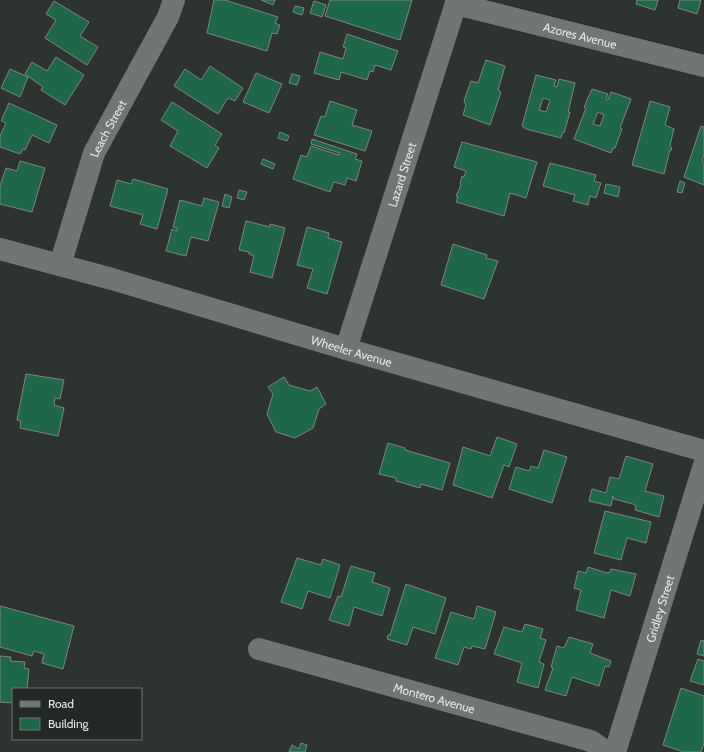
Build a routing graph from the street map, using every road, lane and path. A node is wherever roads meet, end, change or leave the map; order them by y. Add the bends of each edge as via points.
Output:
1 (174, 0) edge
2 (457, 2) edge
3 (704, 66) edge
4 (0, 249) edge
5 (60, 266) junction
6 (346, 349) junction
7 (704, 451) edge
8 (704, 465) edge
9 (259, 649) dead end
10 (607, 752) edge
11 (615, 752) edge

1 - 5 street, Leach Street via 168,17 94,154
2 - 3 street, Azores Avenue
2 - 6 street, Lazard Street
4 - 5 street, Wheeler Avenue
5 - 6 street, Wheeler Avenue
6 - 7 street, Wheeler Avenue
8 - 11 street, Gridley Street
9 - 10 street, Montero Avenue via 591,741

